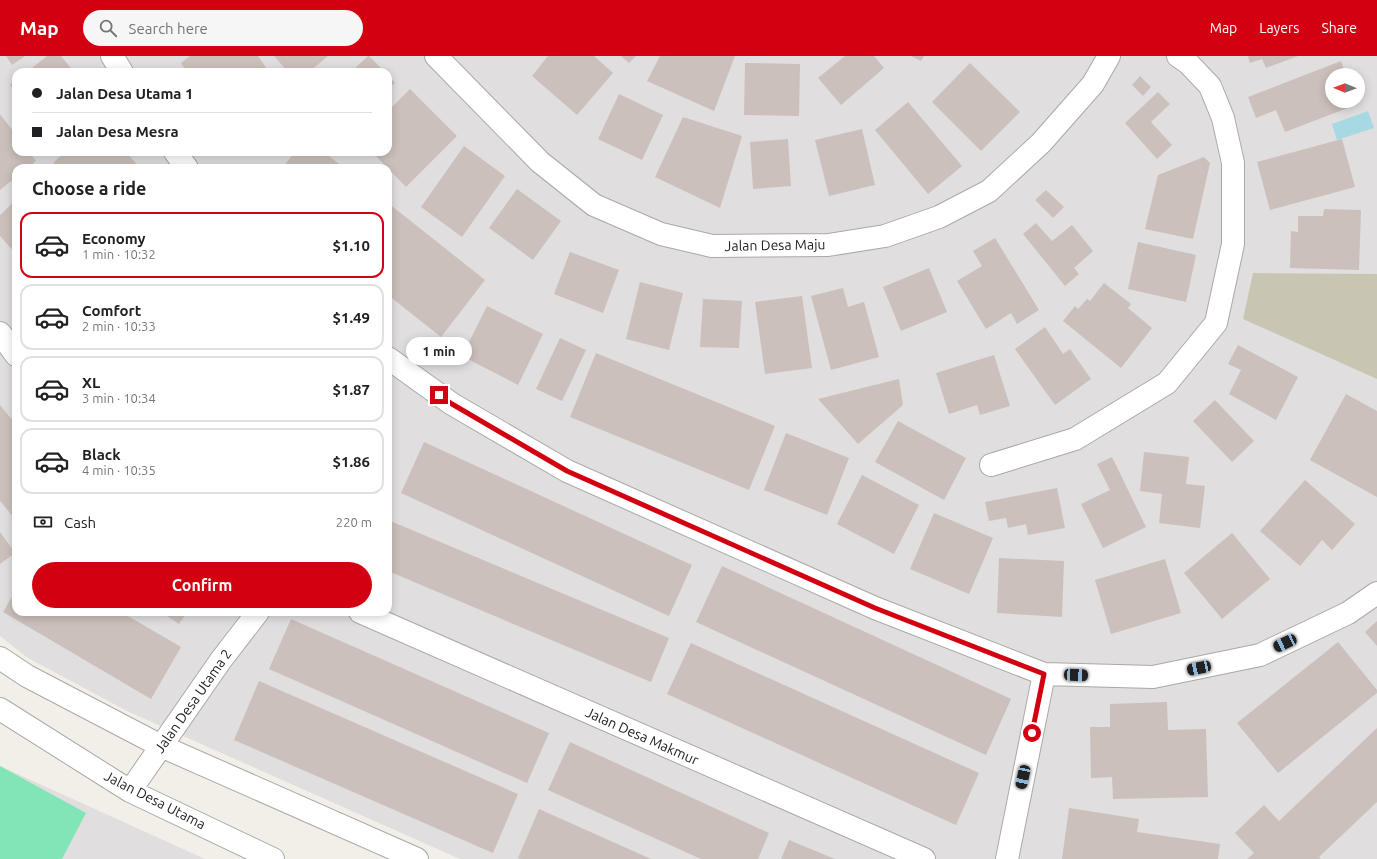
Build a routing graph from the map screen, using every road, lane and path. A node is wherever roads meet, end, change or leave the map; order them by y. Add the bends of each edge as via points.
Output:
1 (112, 56) edge
2 (436, 56) edge
3 (1109, 56) edge
4 (1178, 56) edge
5 (120, 68) edge
6 (0, 332) edge
7 (12, 350) edge
8 (392, 361) edge
9 (991, 465) dead end
10 (1377, 593) edge
11 (255, 616) edge
12 (369, 616) edge
13 (0, 658) edge
14 (1044, 674) junction
15 (0, 709) edge
16 (161, 746) junction
17 (130, 791) junction
18 (273, 859) edge
19 (417, 859) edge
20 (924, 859) edge
21 (1006, 859) edge

1 - 5 street
2 - 3 street, Jalan Desa Maju via 540,162 594,205 661,234 720,246 828,245 885,236 939,218 989,191 1041,143 1093,84
4 - 9 street via 1210,86 1223,118 1233,163 1233,244 1216,323 1167,383 1075,439
6 - 7 street
8 - 14 street via 452,404 567,471 875,608
10 - 14 street via 1348,613 1260,655 1153,677
11 - 16 street, Jalan Desa Utama 2
12 - 20 street, Jalan Desa Makmur
13 - 16 street via 27,676
14 - 21 street
15 - 17 street, Jalan Desa Utama
16 - 17 street, Jalan Desa Utama 2
16 - 19 street
17 - 18 street, Jalan Desa Utama

